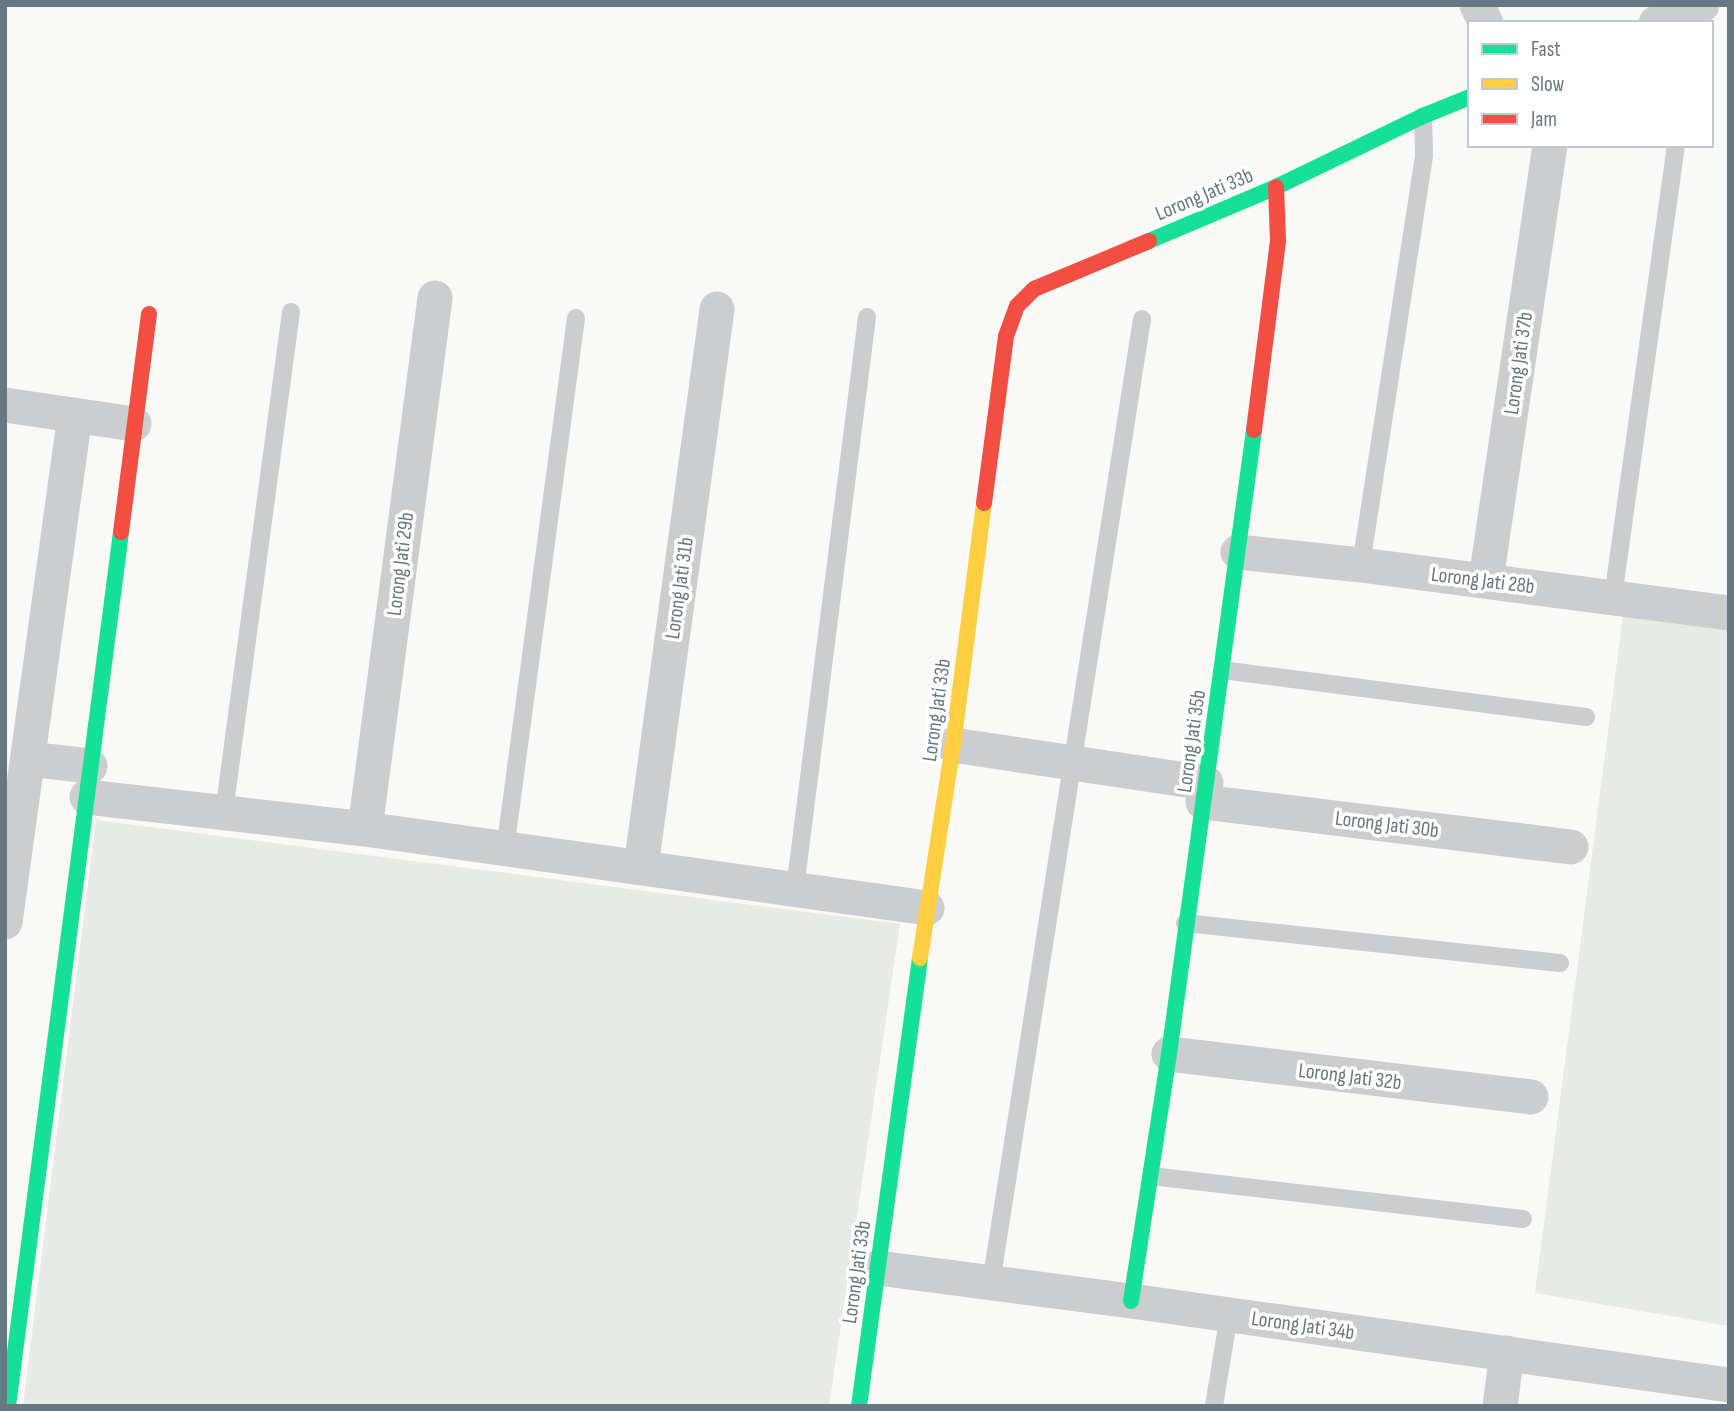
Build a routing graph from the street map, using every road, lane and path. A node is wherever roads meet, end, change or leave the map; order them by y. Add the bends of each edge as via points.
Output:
1 (1477, 5) edge
2 (1696, 12) edge
3 (1485, 21) edge
4 (1663, 21) edge
5 (1468, 98) edge
6 (1423, 116) junction
7 (1550, 147) edge
8 (1676, 147) edge
9 (1276, 187) junction
10 (435, 298) dead end
11 (717, 309) dead end
12 (291, 312) dead end
13 (149, 314) dead end
14 (867, 317) dead end
15 (576, 318) dead end
16 (1142, 318) dead end
17 (5, 405) edge
18 (75, 415) junction
19 (135, 424) junction
20 (1238, 552) junction
21 (1361, 565) junction
22 (1486, 580) junction
23 (1613, 597) junction
24 (1729, 613) edge
25 (1222, 670) junction
26 (1586, 716) dead end
27 (953, 745) junction
28 (28, 759) junction
29 (1072, 762) junction
30 (89, 782) junction
31 (1204, 792) junction
32 (224, 812) junction
33 (365, 829) junction
34 (1571, 847) dead end
35 (505, 850) junction
36 (641, 867) junction
37 (795, 889) junction
38 (927, 908) junction
39 (6, 909) edge
40 (1185, 923) junction
41 (1560, 963) dead end
42 (1169, 1054) junction
43 (1531, 1097) dead end
44 (1151, 1176) junction
45 (1522, 1219) dead end
46 (878, 1268) junction
47 (991, 1283) junction
48 (1131, 1301) junction
49 (1229, 1314) junction
50 (10, 1353) edge
51 (1507, 1353) junction
52 (1729, 1385) edge
53 (859, 1405) edge
54 (8, 1406) edge
55 (881, 1406) edge
56 (1214, 1406) edge
57 (1500, 1406) edge

1 - 3 street
2 - 4 street
5 - 6 street, Lorong Jati 33b
6 - 9 street, Lorong Jati 33b
6 - 21 lane via 1424,156
7 - 22 street, Lorong Jati 37b
8 - 23 lane
9 - 20 street, Lorong Jati 35b via 1278,241
9 - 27 street, Lorong Jati 33b via 1034,289 1017,306 1006,336
10 - 33 street, Lorong Jati 29b
11 - 36 street, Lorong Jati 31b
12 - 32 lane
13 - 19 street
14 - 37 lane
15 - 35 lane
16 - 29 lane
17 - 18 street
18 - 19 street
18 - 28 street
19 - 30 street
20 - 21 street, Lorong Jati 28b
20 - 25 street, Lorong Jati 35b
21 - 22 street, Lorong Jati 28b
22 - 23 street, Lorong Jati 28b
23 - 24 street, Lorong Jati 28b
25 - 26 lane
25 - 31 street, Lorong Jati 35b
27 - 29 street, Lorong Jati 30b
27 - 38 street, Lorong Jati 33b
28 - 30 street
28 - 39 street
29 - 31 street, Lorong Jati 30b
29 - 47 lane
30 - 32 street
30 - 50 street
31 - 34 street, Lorong Jati 30b
31 - 40 street, Lorong Jati 35b
32 - 33 street
33 - 35 street
35 - 36 street
36 - 37 street
37 - 38 street
38 - 46 street, Lorong Jati 33b
40 - 41 lane
40 - 42 street, Lorong Jati 35b
42 - 43 street, Lorong Jati 32b
42 - 44 street, Lorong Jati 35b
44 - 45 lane
44 - 48 street, Lorong Jati 35b
46 - 47 street, Lorong Jati 34b
46 - 53 street, Lorong Jati 33b
47 - 48 street, Lorong Jati 34b
48 - 49 street, Lorong Jati 34b
49 - 51 street, Lorong Jati 34b
49 - 56 lane
50 - 54 street
51 - 52 street, Lorong Jati 34b
51 - 57 street
53 - 55 lane

